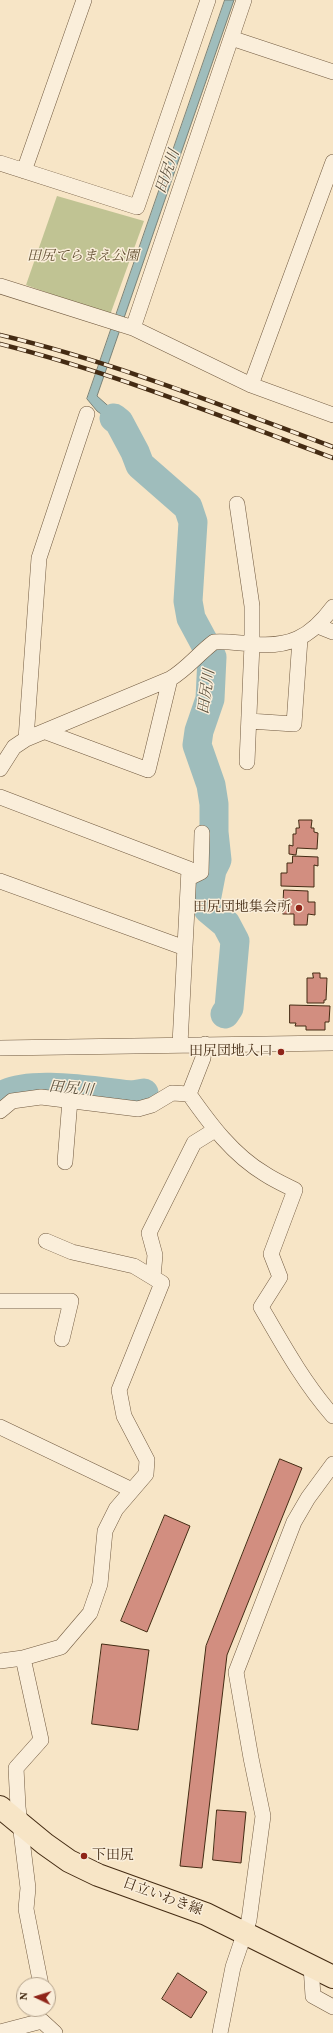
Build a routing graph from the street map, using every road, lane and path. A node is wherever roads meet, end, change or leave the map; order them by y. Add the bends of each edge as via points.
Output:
1 (84, 0) edge
2 (208, 0) edge
3 (244, 0) edge
4 (231, 38) junction
5 (333, 72) edge
6 (333, 162) edge
7 (0, 163) edge
8 (24, 171) junction
9 (328, 194) edge
10 (0, 286) edge
11 (124, 325) junction
12 (251, 385) junction
13 (87, 414) dead end
14 (333, 415) edge
15 (237, 504) dead end
16 (333, 607) edge
17 (318, 626) junction
18 (333, 632) edge
19 (300, 639) junction
20 (252, 644) junction
21 (170, 680) junction
22 (249, 721) junction
23 (46, 732) junction
24 (26, 739) junction
25 (247, 762) dead end
26 (1, 766) edge
27 (0, 797) edge
28 (202, 833) dead end
29 (189, 878) junction
30 (0, 881) edge
31 (185, 948) junction
32 (333, 1043) edge
33 (180, 1044) junction
34 (205, 1044) junction
35 (0, 1048) edge
36 (189, 1094) junction
37 (70, 1100) junction
38 (0, 1111) edge
39 (215, 1130) junction
40 (65, 1162) dead end
41 (46, 1241) dead end
42 (153, 1277) junction
43 (0, 1301) edge
44 (62, 1339) dead end
45 (333, 1416) edge
46 (0, 1427) edge
47 (333, 1464) edge
48 (132, 1490) junction
49 (23, 1658) junction
50 (0, 1661) edge
51 (0, 1807) edge
52 (21, 1825) junction
53 (245, 1932) junction
54 (311, 1966) junction
55 (39, 1977) edge
56 (333, 1977) edge
57 (333, 2007) edge
58 (37, 2017) edge
59 (43, 2017) edge
60 (0, 2032) edge
61 (55, 2033) edge
62 (220, 2033) edge

1 - 8 street
2 - 8 street via 137,207
3 - 4 street
4 - 5 street
4 - 11 street
6 - 9 street
7 - 8 street
9 - 12 street
10 - 11 street
11 - 12 street
12 - 14 street
13 - 24 street via 39,558
15 - 20 street via 252,606
16 - 17 street
17 - 18 street
17 - 19 street
19 - 20 street via 288,643
19 - 22 street via 294,724
20 - 21 street via 209,646 186,669
20 - 22 street
21 - 23 street via 106,704
21 - 23 street via 148,770
22 - 25 street
23 - 24 street
24 - 26 street via 14,747
27 - 29 street via 189,868
28 - 29 street via 200,872
29 - 31 street
30 - 31 street
31 - 33 street
32 - 34 street
33 - 34 street
33 - 35 street
34 - 36 street via 203,1058
36 - 37 street via 172,1093 152,1105 138,1109
36 - 39 street
37 - 38 street via 40,1097 12,1101
37 - 40 street
39 - 42 street via 194,1143 149,1233 154,1255
39 - 45 street via 264,1174 295,1190 271,1254 280,1277 261,1307 316,1396
41 - 42 street via 72,1252 134,1266
42 - 48 street via 162,1283 118,1390 124,1416 147,1460 146,1474
43 - 44 street via 71,1301
46 - 48 street
47 - 53 street via 294,1522 236,1672 263,1816 249,1920
48 - 49 street via 116,1509 105,1532 100,1584 90,1613 61,1647
49 - 50 street
49 - 52 street via 41,1740 16,1768
51 - 52 main road, 日立いわき線
52 - 53 main road, 日立いわき線 via 69,1860 98,1875 206,1914
52 - 55 street via 28,1888 26,1909
53 - 54 main road, 日立いわき線
53 - 62 street via 233,1967
54 - 56 main road, 日立いわき線
54 - 57 street via 313,1996
58 - 60 street
59 - 61 street

